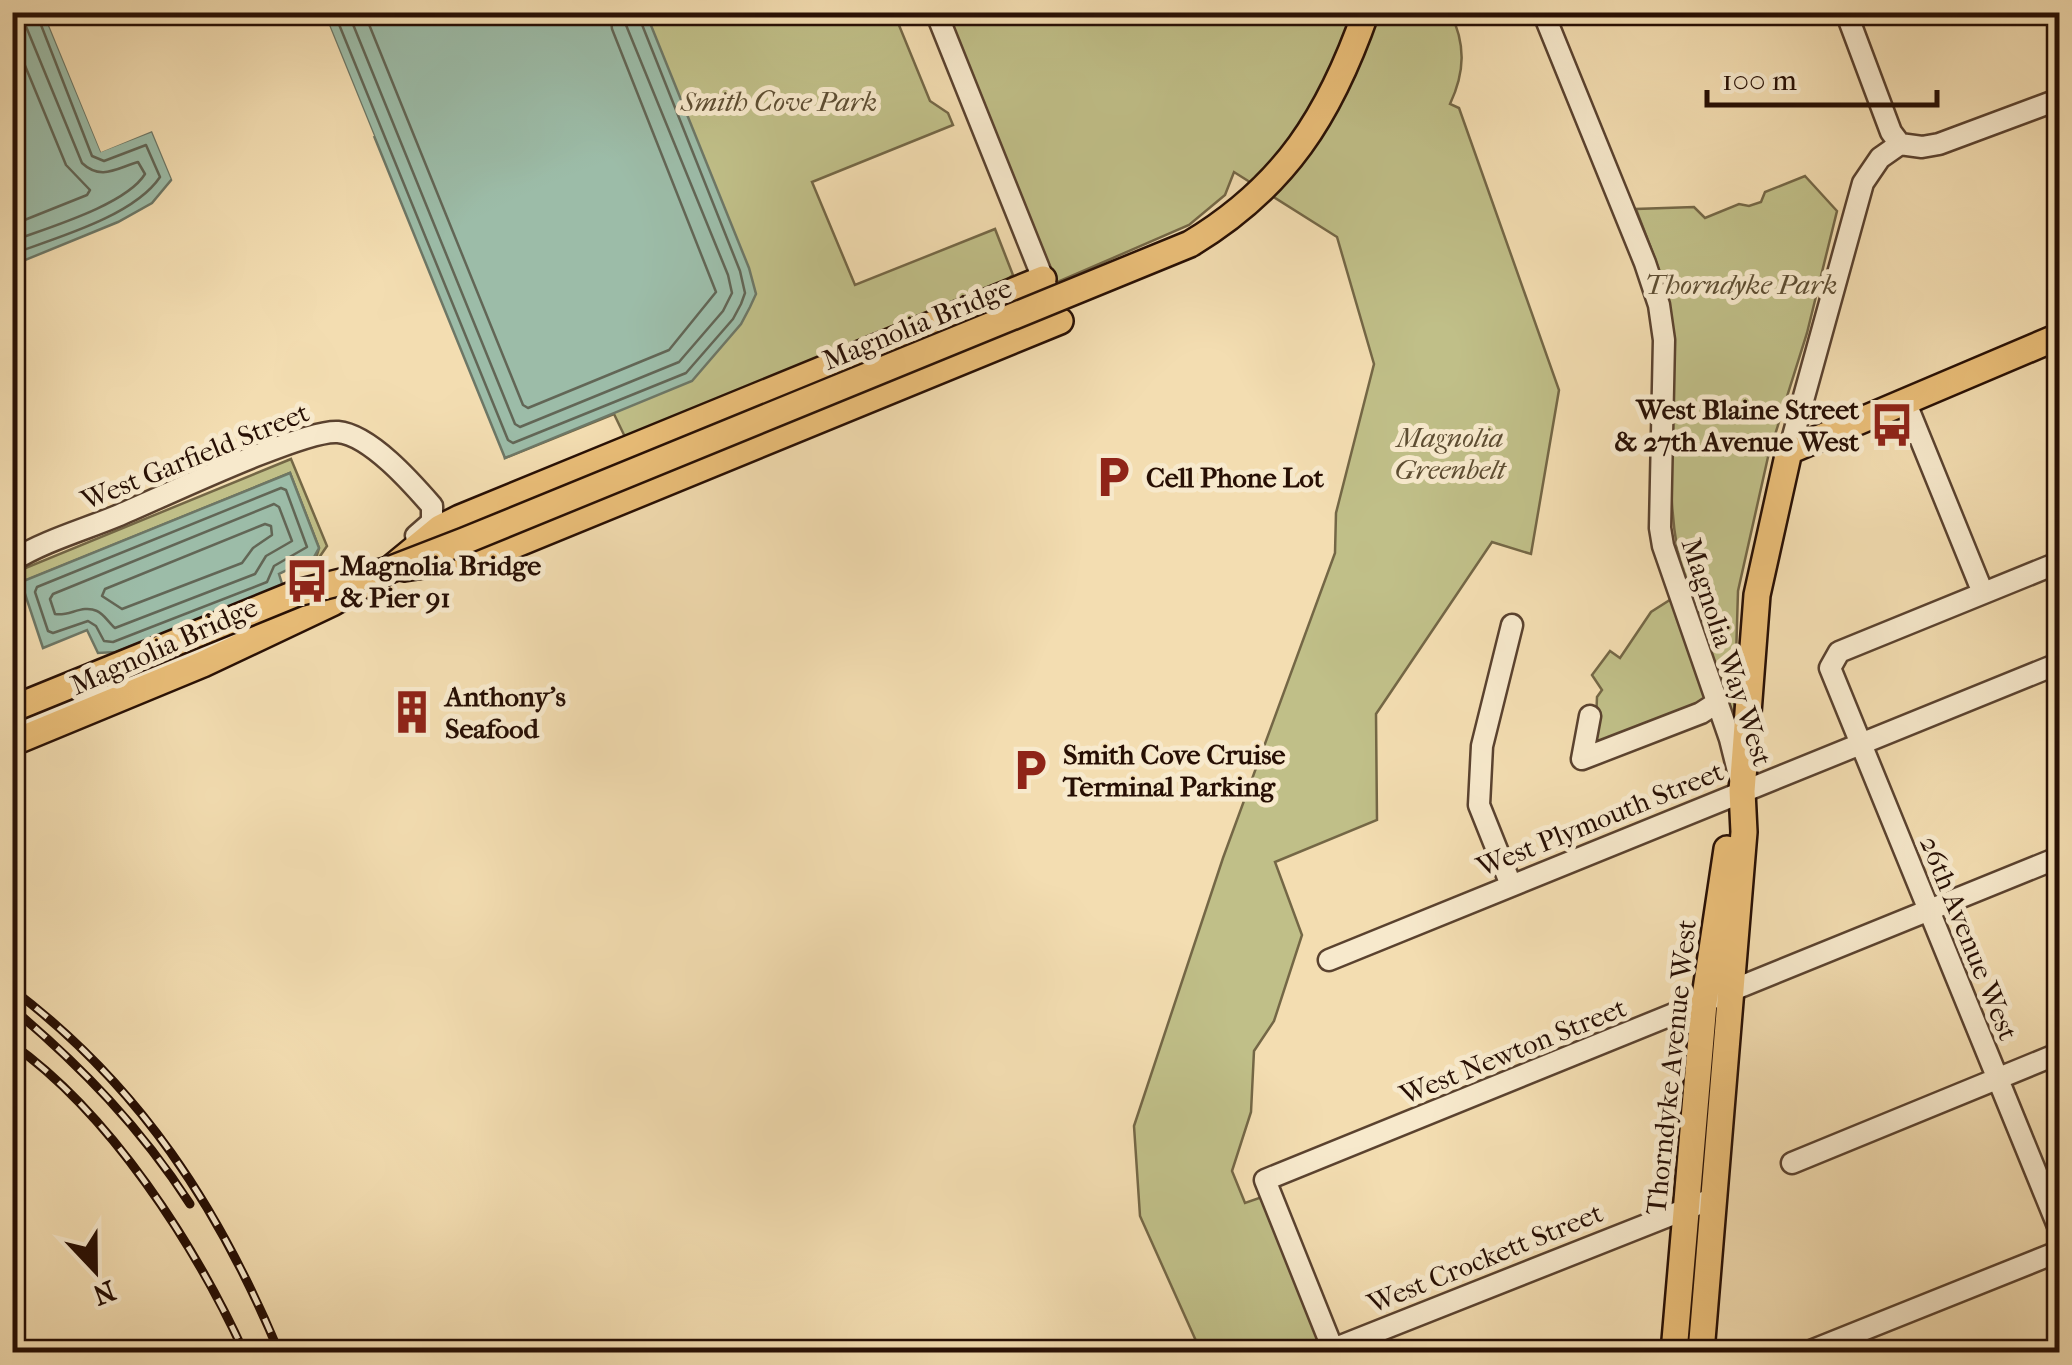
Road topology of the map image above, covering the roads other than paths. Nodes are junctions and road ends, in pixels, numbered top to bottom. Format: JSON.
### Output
{"nodes":[{"id":1,"x":936,"y":12,"type":"edge"},
{"id":2,"x":1366,"y":12,"type":"edge"},
{"id":3,"x":1543,"y":12,"type":"edge"},
{"id":4,"x":1846,"y":12,"type":"edge"},
{"id":5,"x":2060,"y":99,"type":"edge"},
{"id":6,"x":1900,"y":144,"type":"junction"},
{"id":7,"x":1043,"y":280,"type":"junction"},
{"id":8,"x":1060,"y":321,"type":"joint"},
{"id":9,"x":2060,"y":336,"type":"edge"},
{"id":10,"x":1905,"y":400,"type":"junction"},
{"id":11,"x":1789,"y":450,"type":"junction"},
{"id":12,"x":12,"y":561,"type":"edge"},
{"id":13,"x":2060,"y":562,"type":"edge"},
{"id":14,"x":390,"y":570,"type":"junction"},
{"id":15,"x":1983,"y":594,"type":"junction"},
{"id":16,"x":1512,"y":625,"type":"dead end"},
{"id":17,"x":2060,"y":663,"type":"edge"},
{"id":18,"x":1718,"y":702,"type":"junction"},
{"id":19,"x":12,"y":708,"type":"edge"},
{"id":20,"x":1590,"y":716,"type":"dead end"},
{"id":21,"x":12,"y":725,"type":"edge"},
{"id":22,"x":12,"y":743,"type":"edge"},
{"id":23,"x":1860,"y":743,"type":"junction"},
{"id":24,"x":1742,"y":791,"type":"junction"},
{"id":25,"x":2060,"y":857,"type":"edge"},
{"id":26,"x":1510,"y":885,"type":"junction"},
{"id":27,"x":1928,"y":910,"type":"junction"},
{"id":28,"x":1328,"y":960,"type":"dead end"},
{"id":29,"x":1731,"y":992,"type":"junction"},
{"id":30,"x":1704,"y":1003,"type":"junction"},
{"id":31,"x":2060,"y":1054,"type":"edge"},
{"id":32,"x":1997,"y":1079,"type":"junction"},
{"id":33,"x":1792,"y":1163,"type":"dead end"},
{"id":34,"x":1714,"y":1198,"type":"junction"},
{"id":35,"x":1686,"y":1208,"type":"junction"},
{"id":36,"x":2060,"y":1231,"type":"edge"},
{"id":37,"x":2060,"y":1251,"type":"edge"},
{"id":38,"x":1334,"y":1351,"type":"edge"},
{"id":39,"x":1674,"y":1352,"type":"edge"},
{"id":40,"x":1701,"y":1352,"type":"edge"},
{"id":41,"x":1808,"y":1352,"type":"edge"}],
"edges":[{"from":1,"to":7,"type":"street"},
{"from":2,"to":14,"type":"main road","name":"Magnolia Bridge","bridge":true},
{"from":3,"to":18,"type":"street","name":"Magnolia Way West"},
{"from":4,"to":6,"type":"street"},
{"from":5,"to":6,"type":"street"},
{"from":6,"to":11,"type":"street","name":"Thorndyke Avenue West"},
{"from":7,"to":8,"type":"street"},
{"from":7,"to":14,"type":"main road"},
{"from":8,"to":14,"type":"main road","bridge":true},
{"from":9,"to":10,"type":"main road"},
{"from":10,"to":11,"type":"main road"},
{"from":10,"to":15,"type":"street"},
{"from":11,"to":24,"type":"main road","name":"Thorndyke Avenue West"},
{"from":12,"to":21,"type":"street","name":"West Garfield Street"},
{"from":13,"to":15,"type":"street"},
{"from":14,"to":19,"type":"main road","name":"Magnolia Bridge","bridge":true},
{"from":14,"to":22,"type":"main road","name":"Magnolia Bridge","bridge":true},
{"from":15,"to":23,"type":"street","name":"26th Avenue West"},
{"from":16,"to":26,"type":"street"},
{"from":17,"to":23,"type":"street","name":"West Plymouth Street"},
{"from":18,"to":20,"type":"street"},
{"from":18,"to":24,"type":"street","name":"Magnolia Way West"},
{"from":23,"to":24,"type":"street","name":"West Plymouth Street"},
{"from":23,"to":27,"type":"street","name":"26th Avenue West"},
{"from":24,"to":26,"type":"street","name":"West Plymouth Street"},
{"from":24,"to":29,"type":"main road","name":"Thorndyke Avenue West"},
{"from":24,"to":30,"type":"main road","name":"Thorndyke Avenue West"},
{"from":25,"to":27,"type":"street","name":"West Newton Street"},
{"from":26,"to":28,"type":"street","name":"West Plymouth Street"},
{"from":27,"to":29,"type":"street","name":"West Newton Street"},
{"from":27,"to":32,"type":"street","name":"26th Avenue West"},
{"from":29,"to":30,"type":"street","name":"West Newton Street"},
{"from":29,"to":34,"type":"main road","name":"Thorndyke Avenue West"},
{"from":30,"to":35,"type":"main road","name":"Thorndyke Avenue West"},
{"from":30,"to":38,"type":"street","name":"West Newton Street"},
{"from":31,"to":32,"type":"street"},
{"from":32,"to":33,"type":"street"},
{"from":32,"to":36,"type":"street","name":"26th Avenue West"},
{"from":34,"to":35,"type":"street","name":"West Crockett Street"},
{"from":34,"to":40,"type":"main road","name":"Thorndyke Avenue West"},
{"from":35,"to":38,"type":"street","name":"West Crockett Street"},
{"from":35,"to":39,"type":"main road","name":"Thorndyke Avenue West"},
{"from":37,"to":41,"type":"street"}]}
